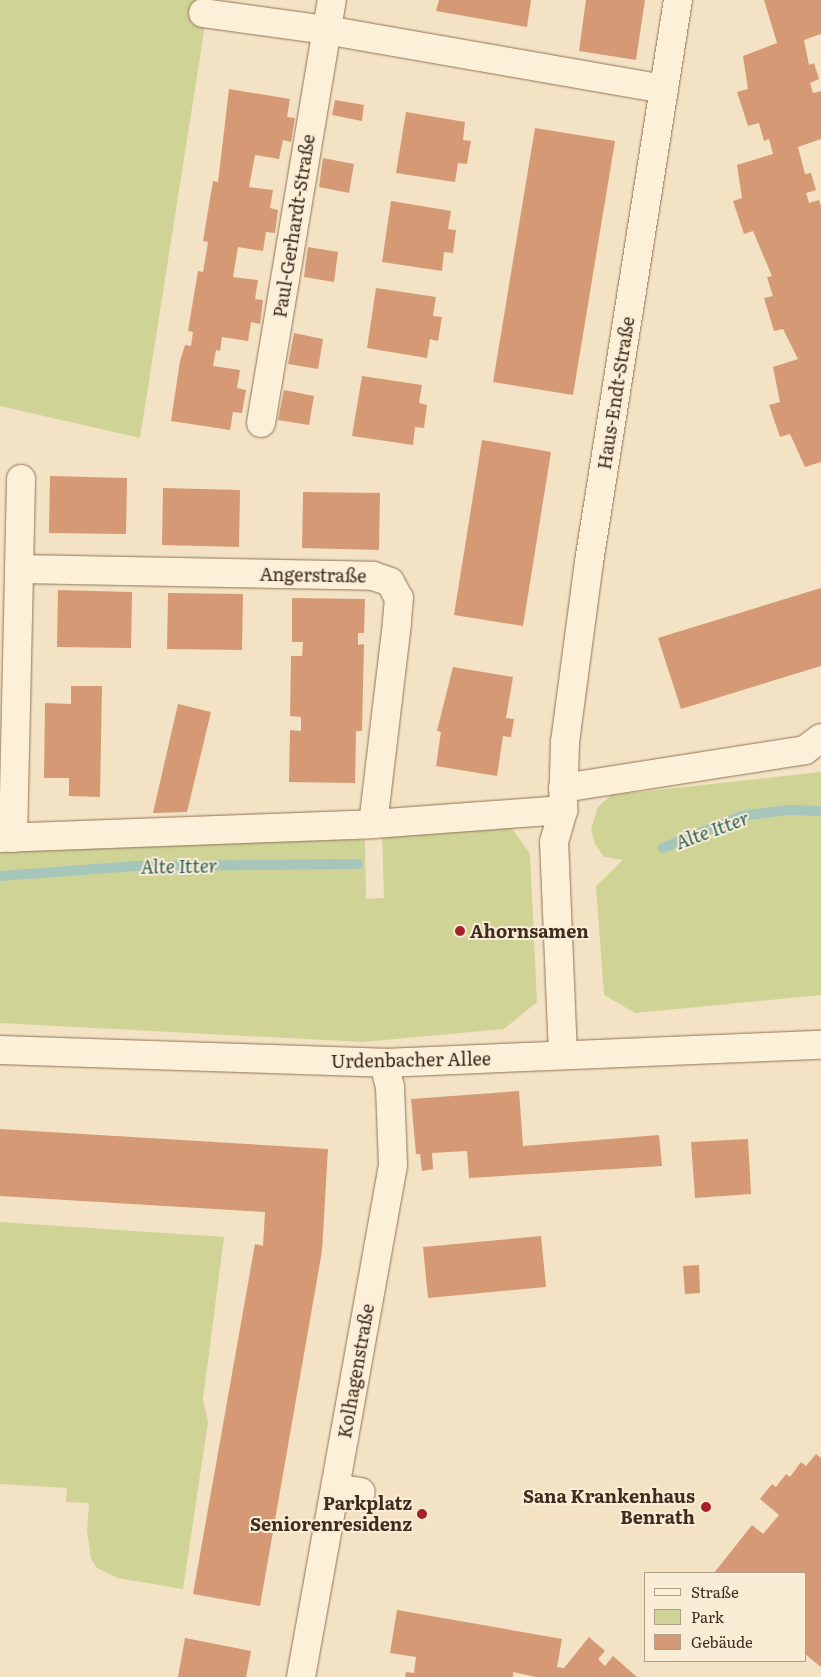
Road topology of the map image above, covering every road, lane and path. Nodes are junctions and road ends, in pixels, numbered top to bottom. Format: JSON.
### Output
{"nodes":[{"id":1,"x":332,"y":0,"type":"edge"},
{"id":2,"x":678,"y":0,"type":"edge"},
{"id":3,"x":203,"y":13,"type":"dead end"},
{"id":4,"x":326,"y":30,"type":"junction"},
{"id":5,"x":663,"y":89,"type":"junction"},
{"id":6,"x":261,"y":422,"type":"dead end"},
{"id":7,"x":21,"y":479,"type":"dead end"},
{"id":8,"x":19,"y":569,"type":"junction"},
{"id":9,"x":821,"y":738,"type":"edge"},
{"id":10,"x":563,"y":799,"type":"junction"},
{"id":11,"x":373,"y":824,"type":"junction"},
{"id":12,"x":6,"y":838,"type":"edge"},
{"id":13,"x":821,"y":1045,"type":"edge"},
{"id":14,"x":0,"y":1050,"type":"edge"},
{"id":15,"x":563,"y":1054,"type":"junction"},
{"id":16,"x":384,"y":1063,"type":"junction"},
{"id":17,"x":335,"y":1488,"type":"junction"},
{"id":18,"x":361,"y":1492,"type":"dead end"},
{"id":19,"x":301,"y":1677,"type":"edge"}],
"edges":[{"from":1,"to":4,"type":"street","name":"Paul-Gerhardt-Straße"},
{"from":2,"to":5,"type":"street","name":"Haus-Endt-Straße"},
{"from":3,"to":4,"type":"street"},
{"from":4,"to":5,"type":"street"},
{"from":4,"to":6,"type":"street","name":"Paul-Gerhardt-Straße"},
{"from":5,"to":10,"type":"street","name":"Haus-Endt-Straße"},
{"from":7,"to":8,"type":"street"},
{"from":8,"to":11,"type":"street","name":"Angerstraße"},
{"from":8,"to":12,"type":"street"},
{"from":9,"to":10,"type":"street"},
{"from":10,"to":11,"type":"street"},
{"from":10,"to":15,"type":"street","name":"Haus-Endt-Straße"},
{"from":11,"to":12,"type":"street"},
{"from":13,"to":15,"type":"street","name":"Urdenbacher Allee"},
{"from":14,"to":16,"type":"street","name":"Urdenbacher Allee"},
{"from":15,"to":16,"type":"street","name":"Urdenbacher Allee"},
{"from":16,"to":17,"type":"street","name":"Kolhagenstraße"},
{"from":17,"to":18,"type":"street"},
{"from":17,"to":19,"type":"street","name":"Kolhagenstraße"}]}
